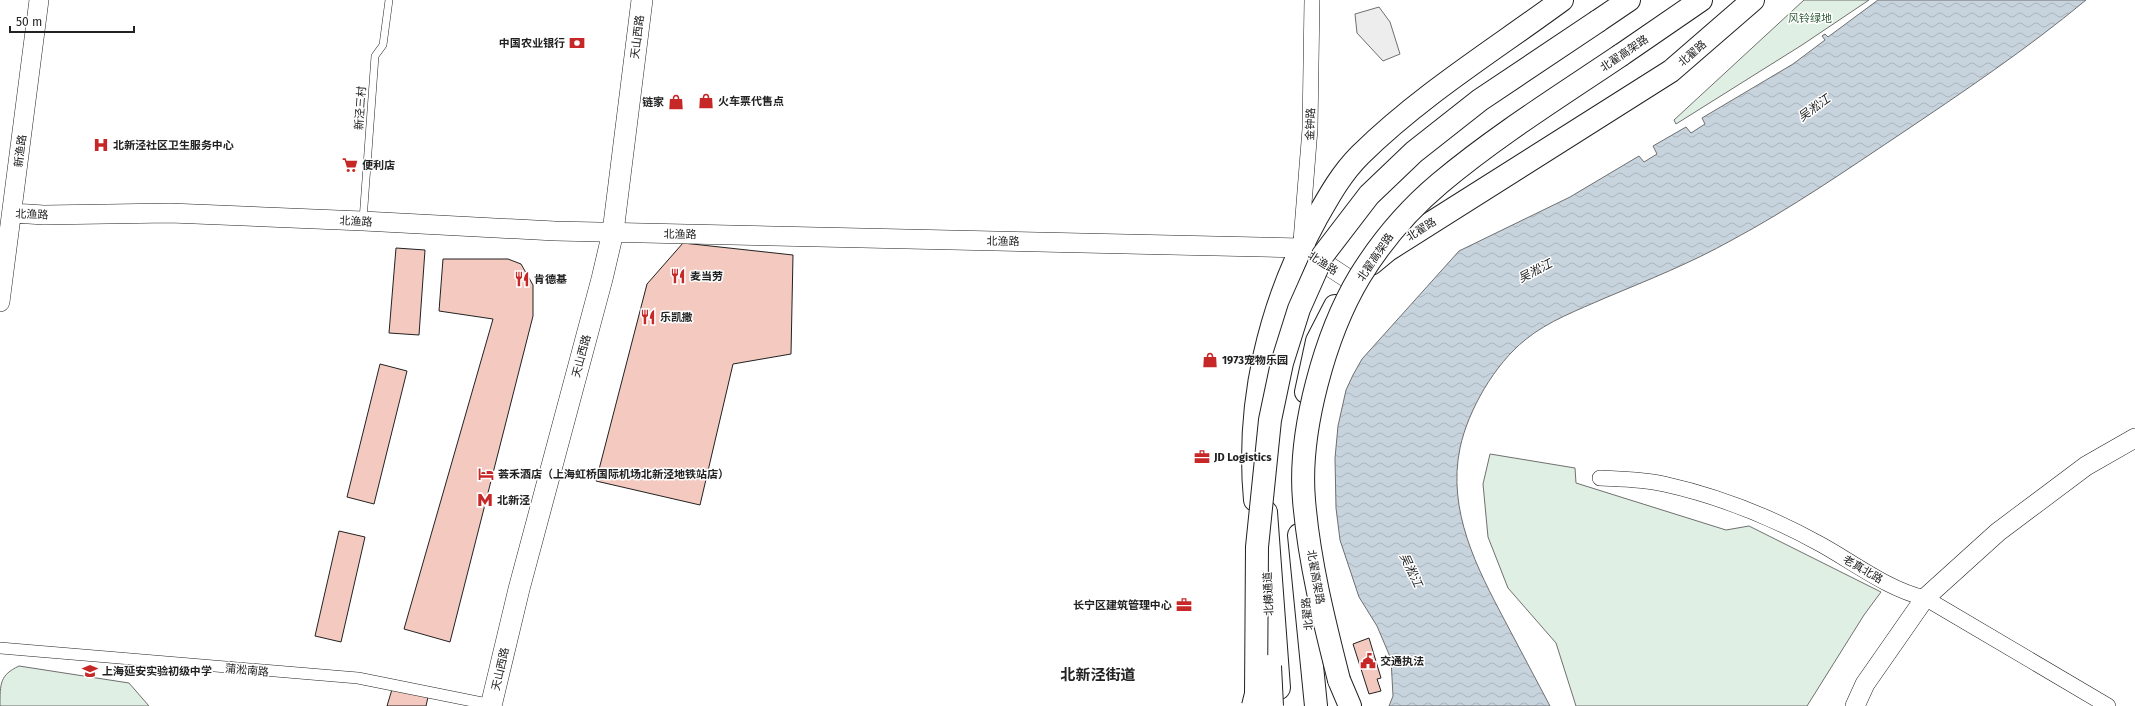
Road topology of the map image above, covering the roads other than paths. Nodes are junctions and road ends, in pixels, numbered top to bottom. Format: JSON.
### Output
{"nodes":[{"id":1,"x":39,"y":0,"type":"edge"},
{"id":2,"x":389,"y":0,"type":"edge"},
{"id":3,"x":642,"y":0,"type":"edge"},
{"id":4,"x":1312,"y":0,"type":"edge"},
{"id":5,"x":1562,"y":0,"type":"edge"},
{"id":6,"x":1629,"y":0,"type":"edge"},
{"id":7,"x":1701,"y":0,"type":"edge"},
{"id":8,"x":1752,"y":0,"type":"edge"},
{"id":9,"x":6,"y":212,"type":"edge"},
{"id":10,"x":363,"y":221,"type":"junction"},
{"id":11,"x":613,"y":232,"type":"junction"},
{"id":12,"x":1301,"y":248,"type":"junction"},
{"id":13,"x":1350,"y":280,"type":"junction"},
{"id":14,"x":0,"y":302,"type":"edge"},
{"id":15,"x":2135,"y":438,"type":"edge"},
{"id":16,"x":1600,"y":478,"type":"dead end"},
{"id":17,"x":1263,"y":481,"type":"junction"},
{"id":18,"x":1925,"y":598,"type":"junction"},
{"id":19,"x":0,"y":648,"type":"edge"},
{"id":20,"x":492,"y":705,"type":"edge"},
{"id":21,"x":1272,"y":705,"type":"edge"},
{"id":22,"x":1253,"y":706,"type":"edge"},
{"id":23,"x":1316,"y":706,"type":"edge"},
{"id":24,"x":1348,"y":706,"type":"edge"},
{"id":25,"x":1855,"y":706,"type":"edge"},
{"id":26,"x":2108,"y":706,"type":"edge"}],
"edges":[{"from":1,"to":9,"type":"street","name":"新渔路"},
{"from":2,"to":10,"type":"lane","name":"新泾三村"},
{"from":3,"to":11,"type":"main road","name":"天山西路"},
{"from":4,"to":12,"type":"street","name":"金钟路"},
{"from":5,"to":12,"type":"main road"},
{"from":6,"to":17,"type":"main road","bridge":true},
{"from":7,"to":24,"type":"main road","name":"北翟高架路","bridge":true},
{"from":8,"to":13,"type":"main road","name":"北翟路"},
{"from":9,"to":10,"type":"street","name":"北渔路"},
{"from":9,"to":14,"type":"street","name":"新渔路"},
{"from":10,"to":11,"type":"street","name":"北渔路"},
{"from":11,"to":12,"type":"street","name":"北渔路"},
{"from":11,"to":20,"type":"main road","name":"天山西路"},
{"from":12,"to":13,"type":"street","name":"北渔路"},
{"from":12,"to":21,"type":"main road"},
{"from":13,"to":23,"type":"main road","name":"北翟路"},
{"from":15,"to":18,"type":"street"},
{"from":16,"to":18,"type":"street","name":"老真北路"},
{"from":17,"to":21,"type":"main road","name":"北横通道","bridge":true},
{"from":17,"to":22,"type":"main road","bridge":true},
{"from":18,"to":25,"type":"street"},
{"from":18,"to":26,"type":"street","name":"老真北路"},
{"from":19,"to":20,"type":"street","name":"蒲淞南路"}]}
